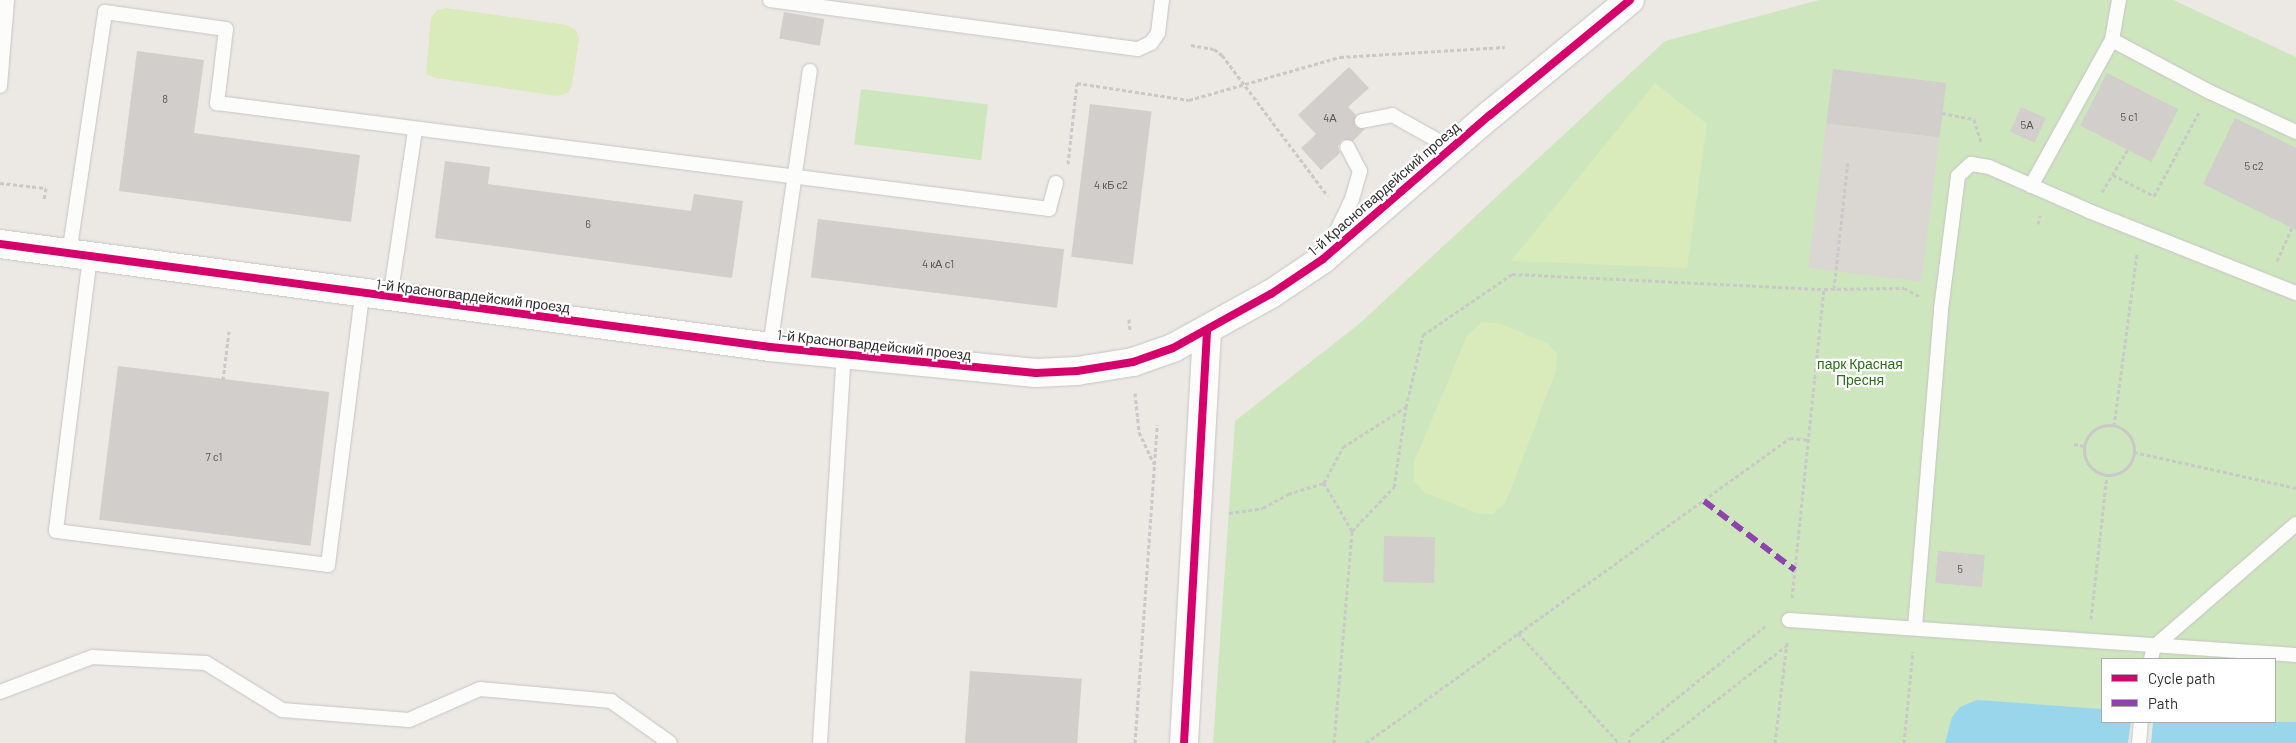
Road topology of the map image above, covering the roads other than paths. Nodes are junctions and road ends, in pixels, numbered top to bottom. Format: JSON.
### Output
{"nodes":[{"id":1,"x":7,"y":0,"type":"edge"},
{"id":2,"x":770,"y":0,"type":"edge"},
{"id":3,"x":1162,"y":0,"type":"edge"},
{"id":4,"x":1630,"y":0,"type":"edge"},
{"id":5,"x":2119,"y":0,"type":"edge"},
{"id":6,"x":793,"y":2,"type":"edge"},
{"id":7,"x":2112,"y":40,"type":"junction"},
{"id":8,"x":810,"y":71,"type":"dead end"},
{"id":9,"x":0,"y":86,"type":"edge"},
{"id":10,"x":1362,"y":121,"type":"dead end"},
{"id":11,"x":415,"y":130,"type":"junction"},
{"id":12,"x":2296,"y":132,"type":"edge"},
{"id":13,"x":1347,"y":147,"type":"dead end"},
{"id":14,"x":1452,"y":148,"type":"junction"},
{"id":15,"x":794,"y":178,"type":"junction"},
{"id":16,"x":1056,"y":183,"type":"road end"},
{"id":17,"x":2031,"y":186,"type":"junction"},
{"id":18,"x":0,"y":244,"type":"edge"},
{"id":19,"x":79,"y":256,"type":"junction"},
{"id":20,"x":1324,"y":259,"type":"junction"},
{"id":21,"x":2296,"y":293,"type":"edge"},
{"id":22,"x":362,"y":294,"type":"junction"},
{"id":23,"x":390,"y":298,"type":"junction"},
{"id":24,"x":1207,"y":332,"type":"junction"},
{"id":25,"x":770,"y":347,"type":"junction"},
{"id":26,"x":844,"y":355,"type":"junction"},
{"id":27,"x":2296,"y":524,"type":"edge"},
{"id":28,"x":1789,"y":620,"type":"road end"},
{"id":29,"x":1915,"y":627,"type":"junction"},
{"id":30,"x":2152,"y":653,"type":"edge"},
{"id":31,"x":2296,"y":655,"type":"edge"},
{"id":32,"x":0,"y":692,"type":"edge"},
{"id":33,"x":2141,"y":723,"type":"edge"},
{"id":34,"x":670,"y":743,"type":"edge"},
{"id":35,"x":820,"y":743,"type":"edge"},
{"id":36,"x":1184,"y":743,"type":"edge"},
{"id":37,"x":2139,"y":743,"type":"edge"}],
"edges":[{"from":1,"to":9,"type":"lane"},
{"from":2,"to":6,"type":"lane"},
{"from":3,"to":6,"type":"lane"},
{"from":4,"to":14,"type":"street","name":"1-й Красногвардейский проезд"},
{"from":5,"to":7,"type":"lane"},
{"from":7,"to":12,"type":"lane"},
{"from":7,"to":17,"type":"lane"},
{"from":8,"to":15,"type":"lane"},
{"from":10,"to":14,"type":"lane"},
{"from":11,"to":15,"type":"lane"},
{"from":11,"to":19,"type":"lane"},
{"from":11,"to":23,"type":"lane"},
{"from":13,"to":20,"type":"lane"},
{"from":14,"to":20,"type":"street","name":"1-й Красногвардейский проезд"},
{"from":15,"to":16,"type":"lane"},
{"from":15,"to":25,"type":"lane"},
{"from":17,"to":21,"type":"lane"},
{"from":17,"to":29,"type":"lane"},
{"from":18,"to":19,"type":"street","name":"1-й Красногвардейский проезд"},
{"from":19,"to":22,"type":"street","name":"1-й Красногвардейский проезд"},
{"from":19,"to":22,"type":"lane"},
{"from":20,"to":24,"type":"street","name":"1-й Красногвардейский проезд"},
{"from":22,"to":23,"type":"street","name":"1-й Красногвардейский проезд"},
{"from":23,"to":25,"type":"street","name":"1-й Красногвардейский проезд"},
{"from":24,"to":26,"type":"street","name":"1-й Красногвардейский проезд"},
{"from":24,"to":36,"type":"street"},
{"from":25,"to":26,"type":"street","name":"1-й Красногвардейский проезд"},
{"from":26,"to":35,"type":"lane"},
{"from":27,"to":30,"type":"lane"},
{"from":28,"to":29,"type":"lane"},
{"from":29,"to":30,"type":"lane"},
{"from":30,"to":31,"type":"lane"},
{"from":32,"to":34,"type":"lane"},
{"from":33,"to":37,"type":"lane"}]}
